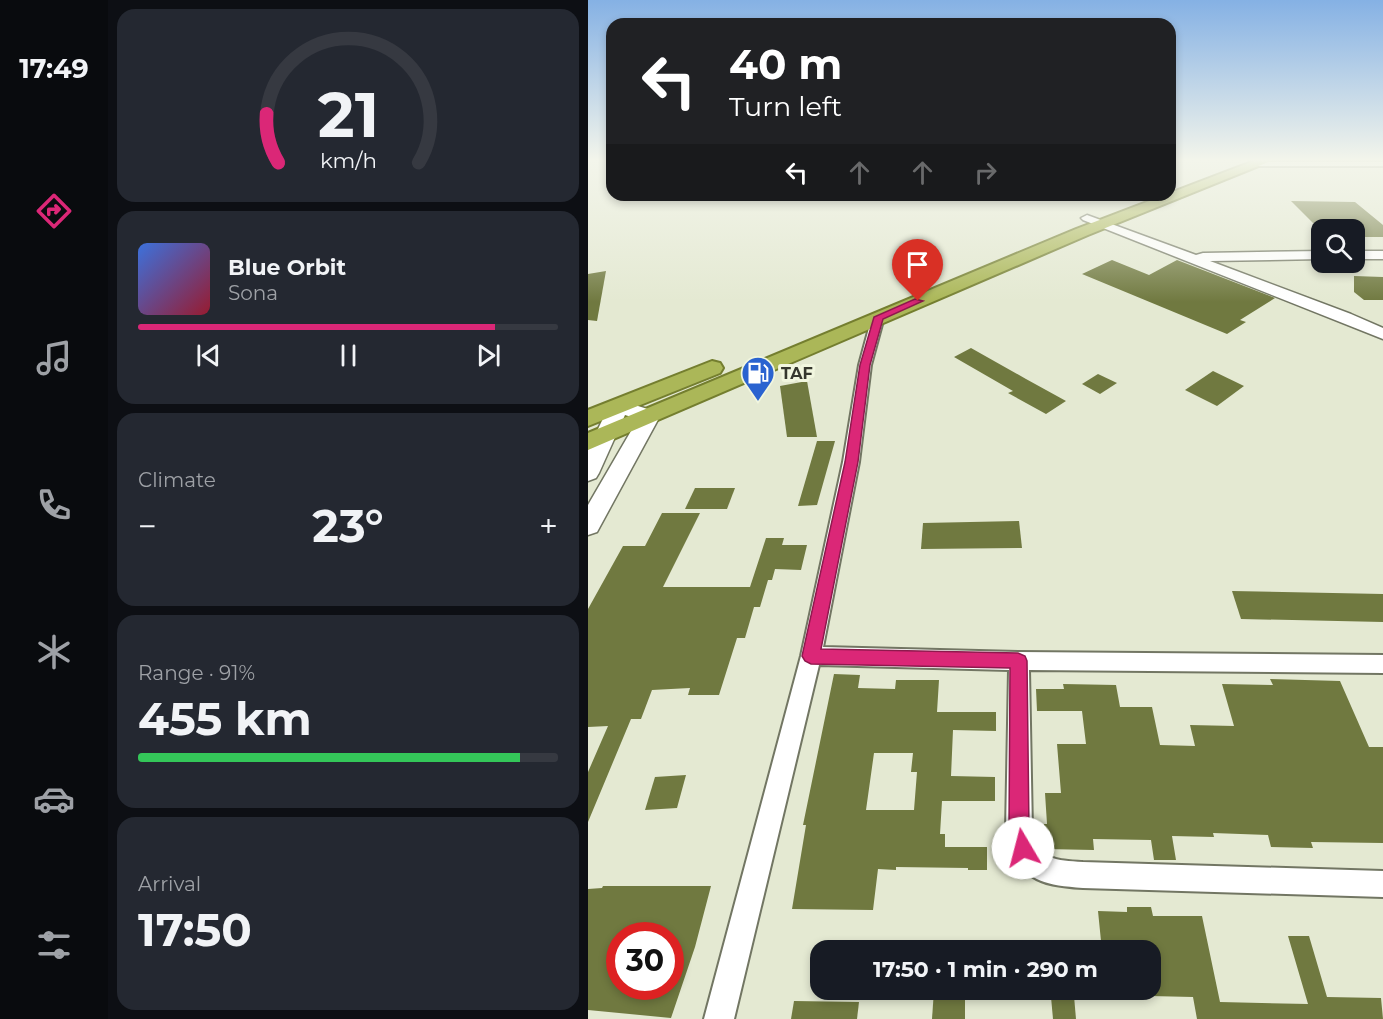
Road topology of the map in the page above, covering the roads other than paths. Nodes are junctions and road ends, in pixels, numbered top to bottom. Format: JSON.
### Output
{"nodes":[{"id":1,"x":1125,"y":207,"type":"edge"},
{"id":2,"x":1135,"y":207,"type":"edge"},
{"id":3,"x":1098,"y":220,"type":"junction"},
{"id":4,"x":1311,"y":255,"type":"edge"},
{"id":5,"x":1365,"y":255,"type":"edge"},
{"id":6,"x":1383,"y":255,"type":"edge"},
{"id":7,"x":1199,"y":259,"type":"junction"},
{"id":8,"x":878,"y":317,"type":"junction"},
{"id":9,"x":1383,"y":326,"type":"edge"},
{"id":10,"x":1383,"y":334,"type":"edge"},
{"id":11,"x":767,"y":346,"type":"dead end"},
{"id":12,"x":725,"y":363,"type":"dead end"},
{"id":13,"x":619,"y":406,"type":"junction"},
{"id":14,"x":650,"y":416,"type":"junction"},
{"id":15,"x":588,"y":419,"type":"edge"},
{"id":16,"x":598,"y":438,"type":"edge"},
{"id":17,"x":588,"y":473,"type":"edge"},
{"id":18,"x":588,"y":526,"type":"edge"},
{"id":19,"x":811,"y":656,"type":"junction"},
{"id":20,"x":1018,"y":661,"type":"junction"},
{"id":21,"x":1383,"y":664,"type":"edge"},
{"id":22,"x":1383,"y":884,"type":"edge"},
{"id":23,"x":719,"y":1019,"type":"edge"}],
"edges":[{"from":1,"to":3,"type":"highway"},
{"from":2,"to":3,"type":"highway"},
{"from":3,"to":7,"type":"street"},
{"from":3,"to":8,"type":"highway"},
{"from":3,"to":11,"type":"highway"},
{"from":4,"to":7,"type":"street"},
{"from":5,"to":6,"type":"street"},
{"from":7,"to":9,"type":"street"},
{"from":7,"to":10,"type":"street"},
{"from":8,"to":14,"type":"highway"},
{"from":8,"to":19,"type":"street"},
{"from":12,"to":13,"type":"highway"},
{"from":13,"to":14,"type":"main road"},
{"from":13,"to":15,"type":"highway"},
{"from":13,"to":16,"type":"main road"},
{"from":14,"to":16,"type":"highway"},
{"from":14,"to":18,"type":"main road"},
{"from":16,"to":17,"type":"main road"},
{"from":19,"to":20,"type":"street"},
{"from":19,"to":23,"type":"street"},
{"from":20,"to":21,"type":"street"},
{"from":20,"to":22,"type":"street"}]}
